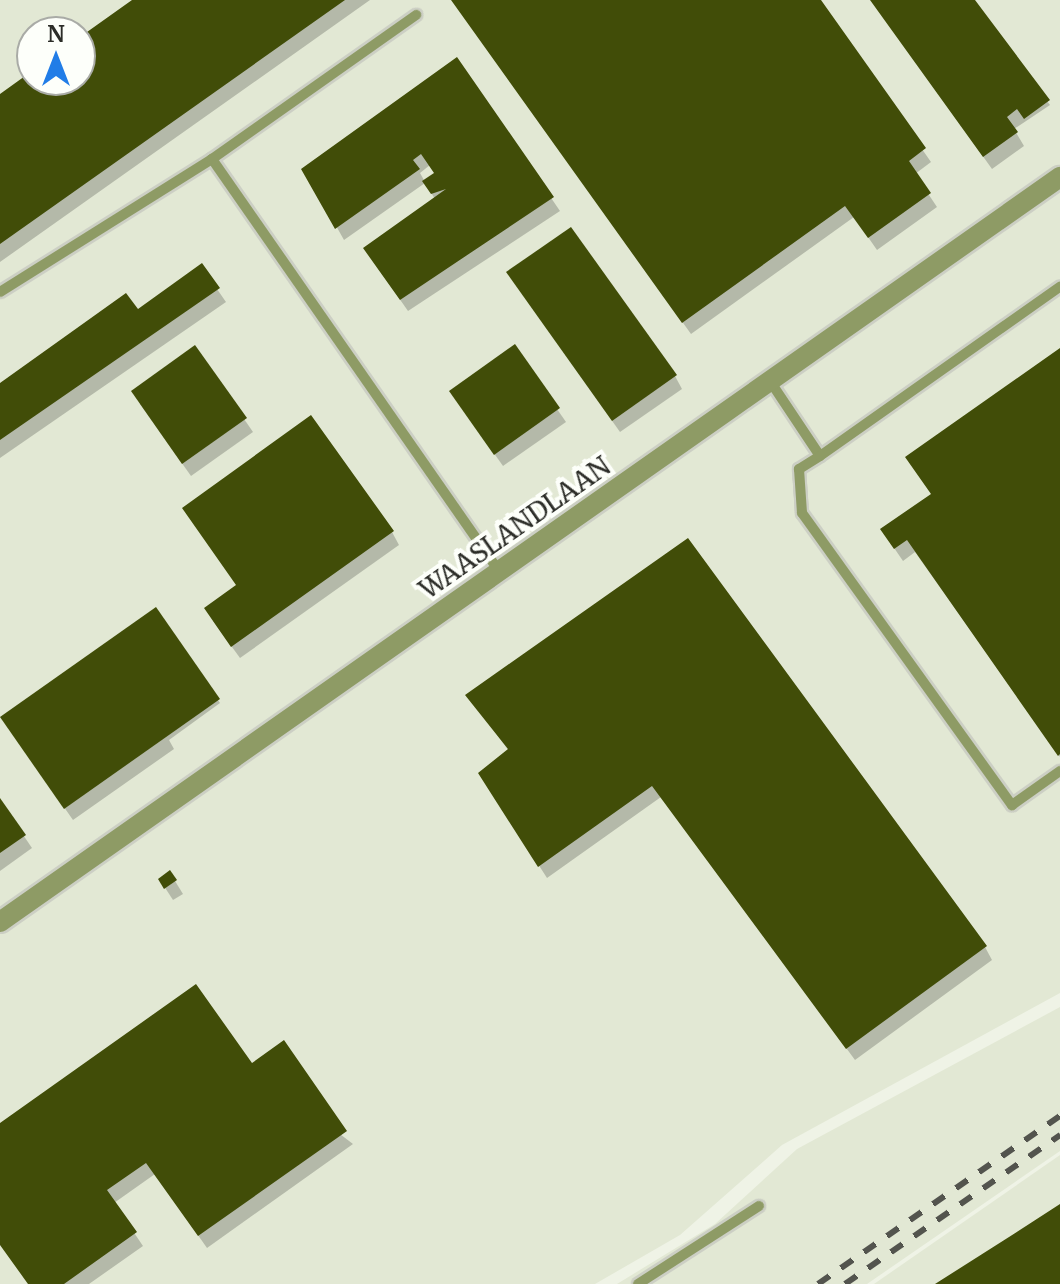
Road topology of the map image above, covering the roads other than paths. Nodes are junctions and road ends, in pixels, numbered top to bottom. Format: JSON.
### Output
{"nodes":[{"id":1,"x":416,"y":15,"type":"dead end"},
{"id":2,"x":212,"y":159,"type":"junction"},
{"id":3,"x":1060,"y":177,"type":"edge"},
{"id":4,"x":1060,"y":287,"type":"edge"},
{"id":5,"x":0,"y":292,"type":"edge"},
{"id":6,"x":770,"y":381,"type":"junction"},
{"id":7,"x":820,"y":456,"type":"junction"},
{"id":8,"x":499,"y":571,"type":"junction"},
{"id":9,"x":1060,"y":771,"type":"edge"},
{"id":10,"x":0,"y":922,"type":"edge"},
{"id":11,"x":759,"y":1206,"type":"dead end"},
{"id":12,"x":638,"y":1284,"type":"edge"}],
"edges":[{"from":1,"to":2,"type":"lane"},
{"from":2,"to":5,"type":"lane"},
{"from":2,"to":8,"type":"lane"},
{"from":3,"to":6,"type":"street","name":"WAASLANDLAAN"},
{"from":4,"to":7,"type":"lane"},
{"from":6,"to":7,"type":"lane"},
{"from":6,"to":8,"type":"street","name":"WAASLANDLAAN"},
{"from":7,"to":9,"type":"lane"},
{"from":8,"to":10,"type":"street","name":"WAASLANDLAAN"},
{"from":11,"to":12,"type":"lane"}]}
